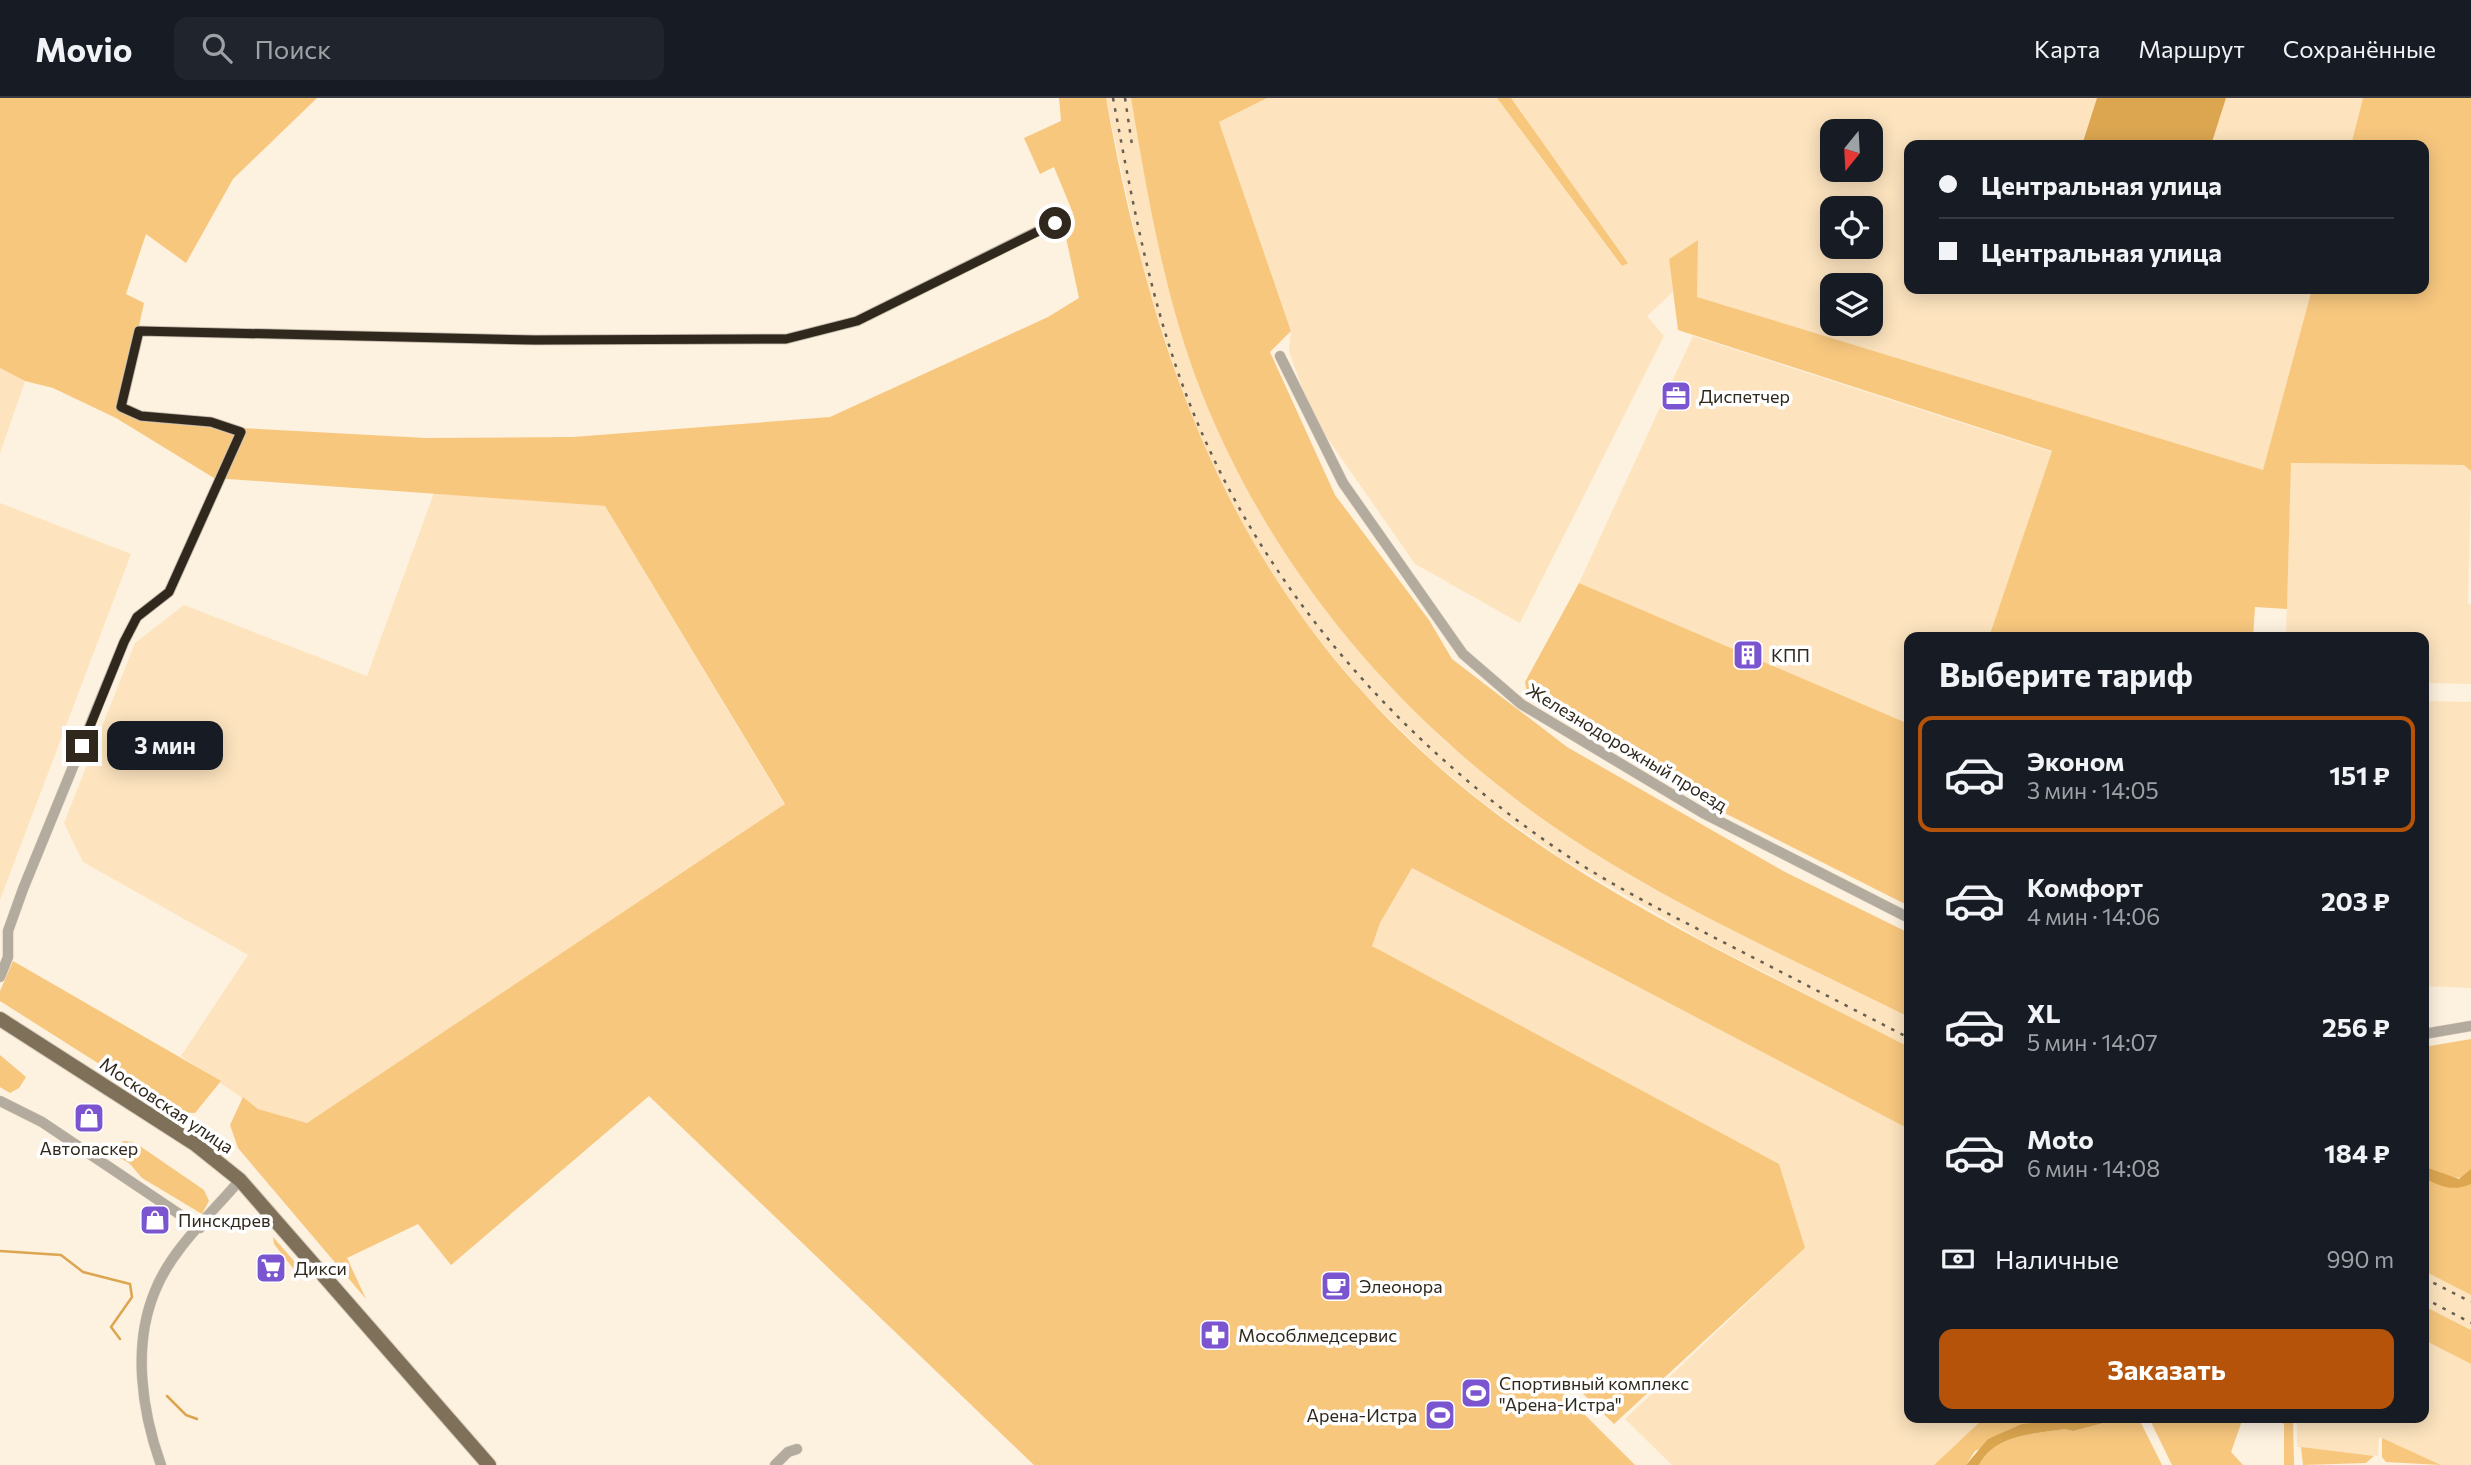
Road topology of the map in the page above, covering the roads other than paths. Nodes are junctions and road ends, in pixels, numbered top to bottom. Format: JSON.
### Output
{"nodes":[{"id":1,"x":1062,"y":219,"type":"dead end"},
{"id":2,"x":1280,"y":356,"type":"dead end"},
{"id":3,"x":1904,"y":915,"type":"edge"},
{"id":4,"x":4,"y":935,"type":"edge"},
{"id":5,"x":0,"y":977,"type":"edge"},
{"id":6,"x":0,"y":1019,"type":"edge"},
{"id":7,"x":2471,"y":1026,"type":"edge"},
{"id":8,"x":2429,"y":1033,"type":"edge"},
{"id":9,"x":0,"y":1101,"type":"edge"},
{"id":10,"x":240,"y":1181,"type":"junction"},
{"id":11,"x":200,"y":1228,"type":"junction"},
{"id":12,"x":797,"y":1448,"type":"dead end"},
{"id":13,"x":161,"y":1465,"type":"edge"},
{"id":14,"x":489,"y":1465,"type":"edge"},
{"id":15,"x":775,"y":1465,"type":"edge"}],
"edges":[{"from":1,"to":4,"type":"street"},
{"from":2,"to":3,"type":"street","name":"Железнодорожный проезд"},
{"from":4,"to":5,"type":"street"},
{"from":6,"to":10,"type":"main road","name":"Московская улица"},
{"from":7,"to":8,"type":"street"},
{"from":9,"to":11,"type":"street"},
{"from":10,"to":11,"type":"street"},
{"from":10,"to":14,"type":"main road","name":"Московская улица"},
{"from":11,"to":13,"type":"street"},
{"from":12,"to":15,"type":"street"}]}
